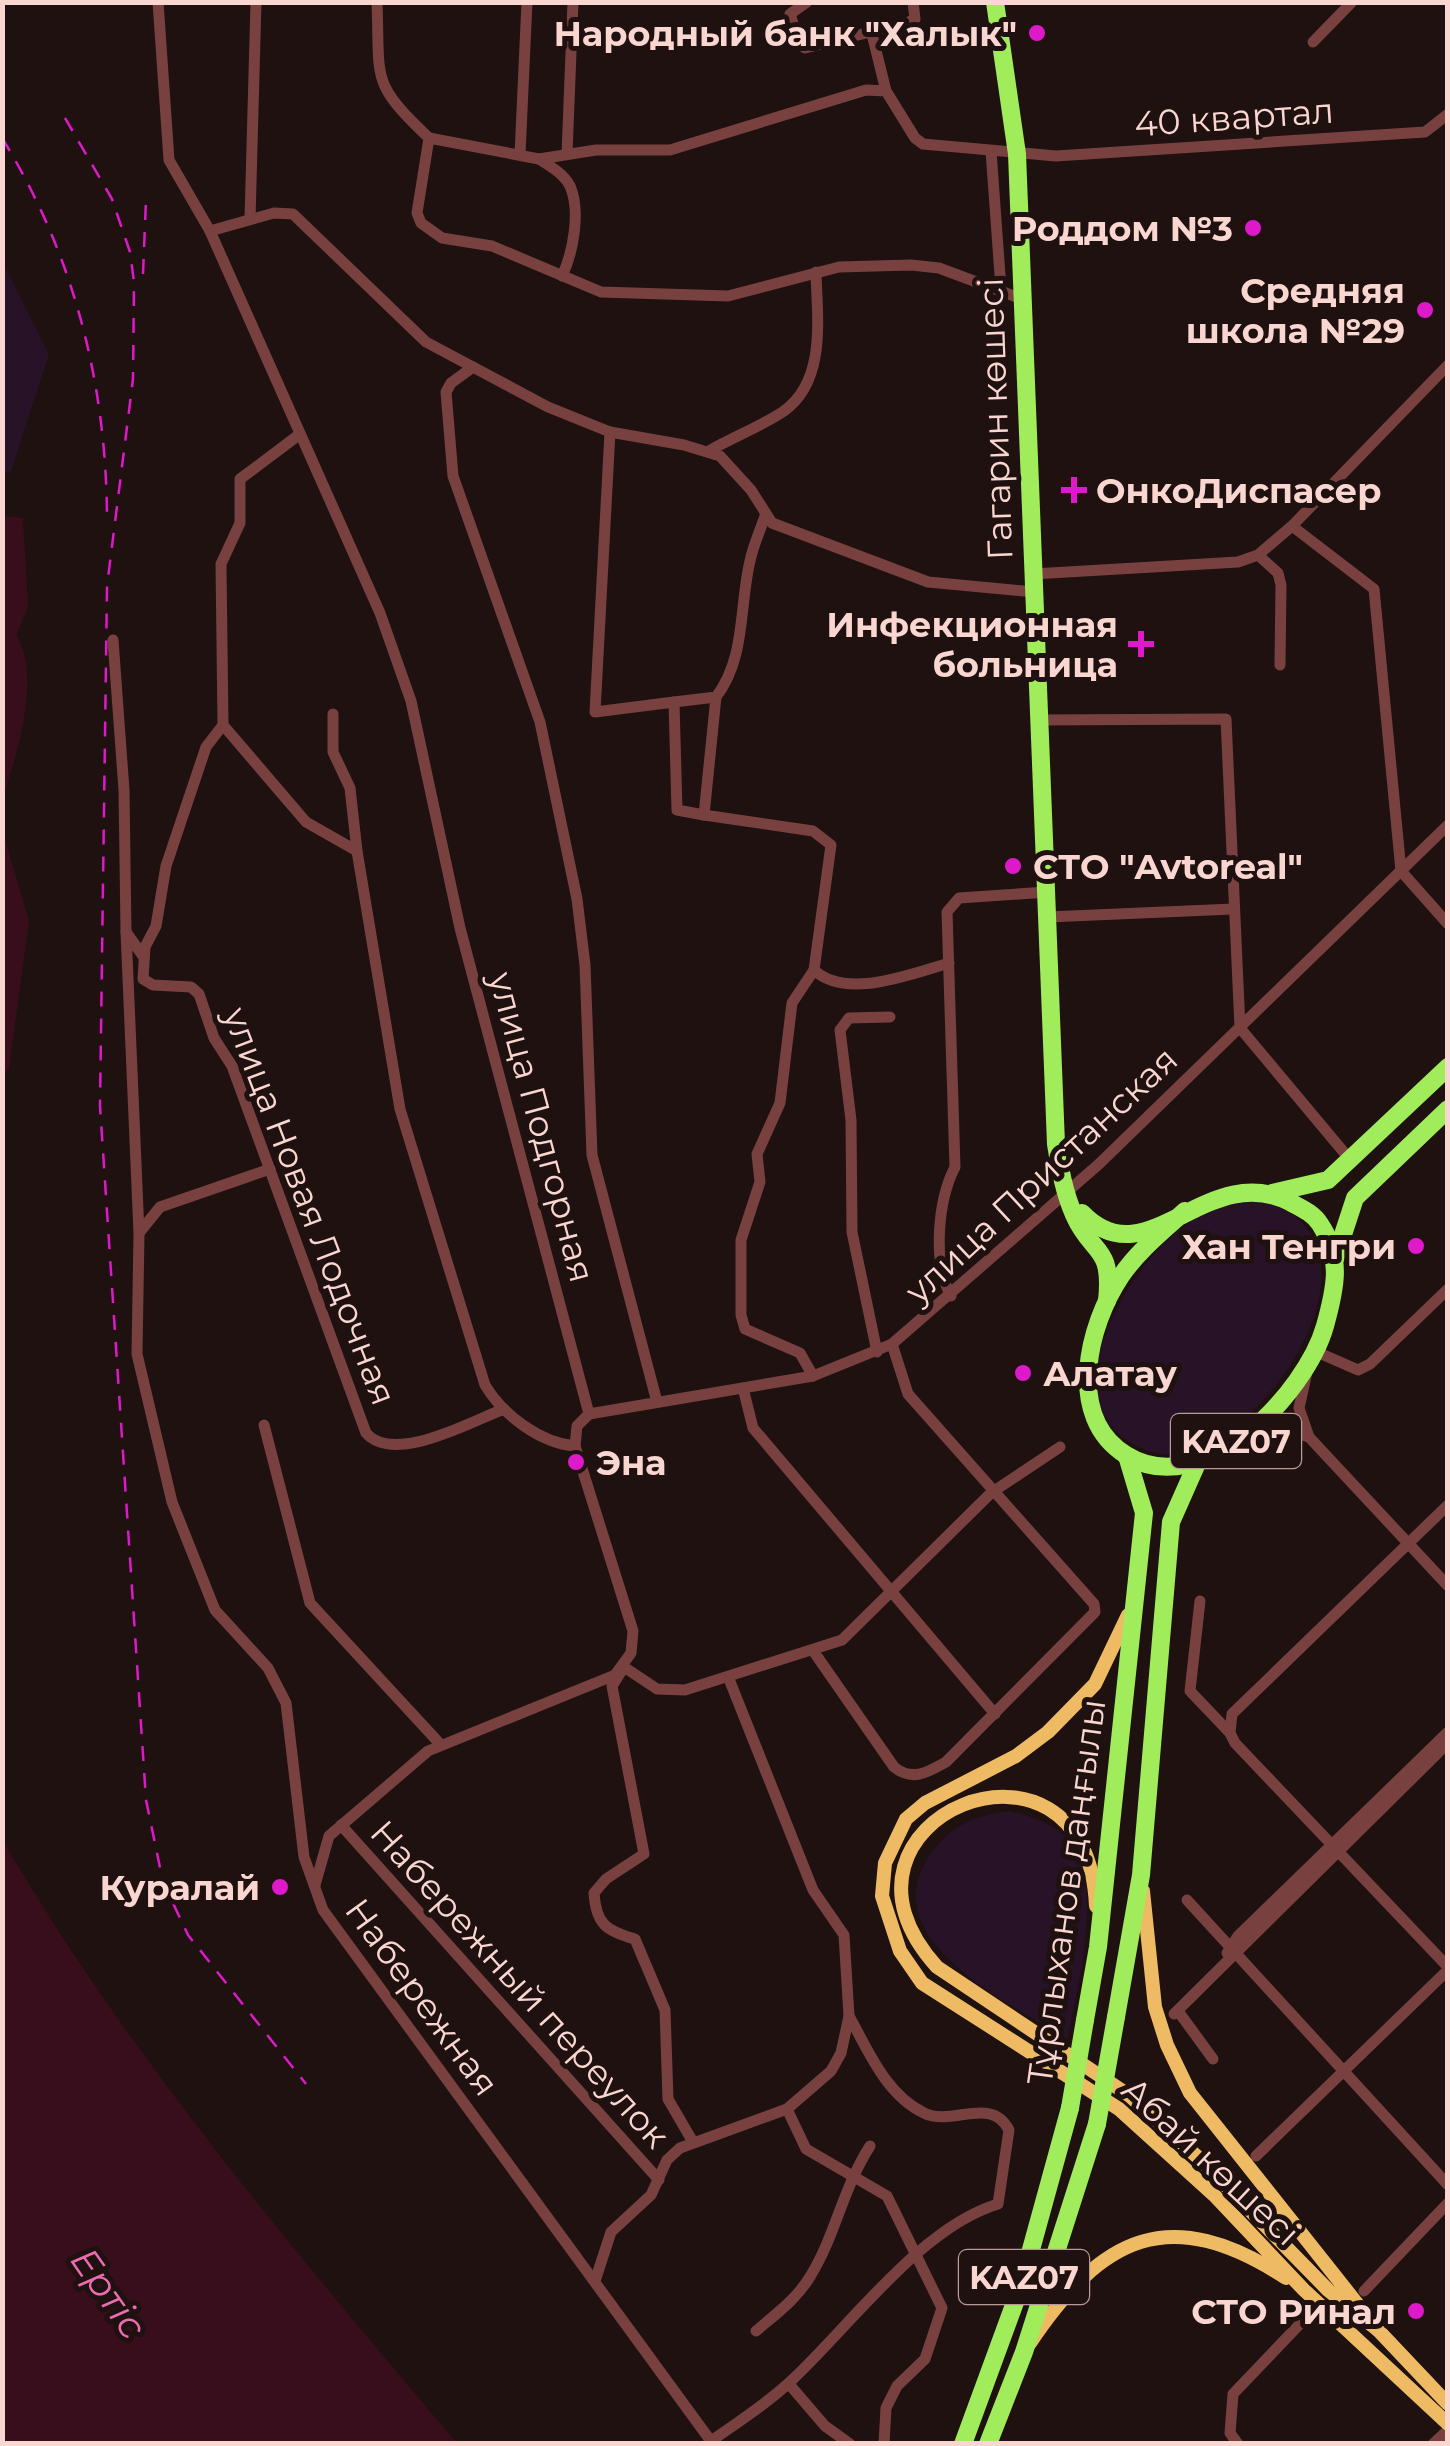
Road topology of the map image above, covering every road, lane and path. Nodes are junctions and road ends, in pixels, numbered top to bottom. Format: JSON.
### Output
{"nodes":[{"id":1,"x":158,"y":2,"type":"edge"},
{"id":2,"x":256,"y":2,"type":"edge"},
{"id":3,"x":376,"y":2,"type":"edge"},
{"id":4,"x":527,"y":2,"type":"edge"},
{"id":5,"x":573,"y":2,"type":"edge"},
{"id":6,"x":807,"y":2,"type":"edge"},
{"id":7,"x":914,"y":2,"type":"edge"},
{"id":8,"x":995,"y":2,"type":"edge"},
{"id":9,"x":1352,"y":2,"type":"edge"},
{"id":10,"x":871,"y":30,"type":"junction"},
{"id":11,"x":1313,"y":42,"type":"dead end"},
{"id":12,"x":886,"y":91,"type":"junction"},
{"id":13,"x":1448,"y":114,"type":"edge"},
{"id":14,"x":430,"y":138,"type":"junction"},
{"id":15,"x":991,"y":152,"type":"junction"},
{"id":16,"x":520,"y":154,"type":"junction"},
{"id":17,"x":567,"y":154,"type":"junction"},
{"id":18,"x":1017,"y":154,"type":"junction"},
{"id":19,"x":540,"y":159,"type":"junction"},
{"id":20,"x":250,"y":219,"type":"junction"},
{"id":21,"x":210,"y":231,"type":"junction"},
{"id":22,"x":816,"y":272,"type":"junction"},
{"id":23,"x":562,"y":276,"type":"junction"},
{"id":24,"x":1001,"y":289,"type":"junction"},
{"id":25,"x":1024,"y":300,"type":"junction"},
{"id":26,"x":1448,"y":365,"type":"edge"},
{"id":27,"x":473,"y":367,"type":"junction"},
{"id":28,"x":610,"y":432,"type":"junction"},
{"id":29,"x":300,"y":434,"type":"junction"},
{"id":30,"x":709,"y":451,"type":"junction"},
{"id":31,"x":765,"y":516,"type":"junction"},
{"id":32,"x":1292,"y":526,"type":"junction"},
{"id":33,"x":1258,"y":555,"type":"junction"},
{"id":34,"x":1034,"y":583,"type":"junction"},
{"id":35,"x":112,"y":640,"type":"dead end"},
{"id":36,"x":1280,"y":665,"type":"dead end"},
{"id":37,"x":716,"y":697,"type":"junction"},
{"id":38,"x":674,"y":702,"type":"junction"},
{"id":39,"x":332,"y":714,"type":"dead end"},
{"id":40,"x":1040,"y":720,"type":"junction"},
{"id":41,"x":223,"y":725,"type":"junction"},
{"id":42,"x":704,"y":815,"type":"junction"},
{"id":43,"x":1448,"y":825,"type":"edge"},
{"id":44,"x":357,"y":851,"type":"junction"},
{"id":45,"x":1400,"y":872,"type":"junction"},
{"id":46,"x":1047,"y":892,"type":"junction"},
{"id":47,"x":1233,"y":909,"type":"junction"},
{"id":48,"x":1048,"y":917,"type":"junction"},
{"id":49,"x":1448,"y":924,"type":"edge"},
{"id":50,"x":126,"y":932,"type":"junction"},
{"id":51,"x":144,"y":956,"type":"junction"},
{"id":52,"x":949,"y":963,"type":"junction"},
{"id":53,"x":814,"y":970,"type":"junction"},
{"id":54,"x":890,"y":1017,"type":"dead end"},
{"id":55,"x":1240,"y":1028,"type":"junction"},
{"id":56,"x":1448,"y":1067,"type":"edge"},
{"id":57,"x":1448,"y":1109,"type":"edge"},
{"id":58,"x":1352,"y":1162,"type":"junction"},
{"id":59,"x":270,"y":1169,"type":"junction"},
{"id":60,"x":1272,"y":1192,"type":"junction"},
{"id":61,"x":1066,"y":1193,"type":"junction"},
{"id":62,"x":1184,"y":1211,"type":"junction"},
{"id":63,"x":138,"y":1233,"type":"junction"},
{"id":64,"x":1336,"y":1259,"type":"junction"},
{"id":65,"x":1448,"y":1289,"type":"edge"},
{"id":66,"x":952,"y":1296,"type":"junction"},
{"id":67,"x":1107,"y":1301,"type":"junction"},
{"id":68,"x":892,"y":1344,"type":"junction"},
{"id":69,"x":877,"y":1352,"type":"junction"},
{"id":70,"x":1317,"y":1352,"type":"junction"},
{"id":71,"x":1307,"y":1372,"type":"junction"},
{"id":72,"x":813,"y":1376,"type":"junction"},
{"id":73,"x":742,"y":1388,"type":"junction"},
{"id":74,"x":657,"y":1402,"type":"junction"},
{"id":75,"x":504,"y":1409,"type":"junction"},
{"id":76,"x":589,"y":1414,"type":"junction"},
{"id":77,"x":264,"y":1426,"type":"dead end"},
{"id":78,"x":1309,"y":1437,"type":"junction"},
{"id":79,"x":1237,"y":1440,"type":"junction"},
{"id":80,"x":574,"y":1446,"type":"junction"},
{"id":81,"x":1060,"y":1447,"type":"dead end"},
{"id":82,"x":1127,"y":1456,"type":"junction"},
{"id":83,"x":1198,"y":1461,"type":"junction"},
{"id":84,"x":992,"y":1493,"type":"junction"},
{"id":85,"x":1448,"y":1505,"type":"edge"},
{"id":86,"x":1408,"y":1544,"type":"junction"},
{"id":87,"x":1140,"y":1566,"type":"junction"},
{"id":88,"x":1448,"y":1586,"type":"edge"},
{"id":89,"x":890,"y":1593,"type":"junction"},
{"id":90,"x":1200,"y":1601,"type":"dead end"},
{"id":91,"x":814,"y":1652,"type":"junction"},
{"id":92,"x":624,"y":1667,"type":"junction"},
{"id":93,"x":730,"y":1679,"type":"junction"},
{"id":94,"x":996,"y":1714,"type":"junction"},
{"id":95,"x":1448,"y":1732,"type":"edge"},
{"id":96,"x":1232,"y":1738,"type":"junction"},
{"id":97,"x":441,"y":1745,"type":"junction"},
{"id":98,"x":1445,"y":1751,"type":"edge"},
{"id":99,"x":340,"y":1825,"type":"junction"},
{"id":100,"x":1332,"y":1849,"type":"junction"},
{"id":101,"x":1141,"y":1875,"type":"junction"},
{"id":102,"x":315,"y":1888,"type":"junction"},
{"id":103,"x":1187,"y":1900,"type":"dead end"},
{"id":104,"x":1098,"y":1947,"type":"junction"},
{"id":105,"x":1232,"y":1950,"type":"junction"},
{"id":106,"x":1448,"y":1968,"type":"edge"},
{"id":107,"x":849,"y":2016,"type":"junction"},
{"id":108,"x":1213,"y":2059,"type":"dead end"},
{"id":109,"x":1341,"y":2073,"type":"junction"},
{"id":110,"x":786,"y":2109,"type":"junction"},
{"id":111,"x":693,"y":2142,"type":"junction"},
{"id":112,"x":870,"y":2146,"type":"dead end"},
{"id":113,"x":1256,"y":2156,"type":"dead end"},
{"id":114,"x":851,"y":2176,"type":"junction"},
{"id":115,"x":659,"y":2180,"type":"junction"},
{"id":116,"x":1448,"y":2185,"type":"edge"},
{"id":117,"x":1448,"y":2202,"type":"edge"},
{"id":118,"x":918,"y":2254,"type":"junction"},
{"id":119,"x":594,"y":2280,"type":"junction"},
{"id":120,"x":1304,"y":2290,"type":"junction"},
{"id":121,"x":1364,"y":2291,"type":"dead end"},
{"id":122,"x":1320,"y":2304,"type":"junction"},
{"id":123,"x":756,"y":2330,"type":"dead end"},
{"id":124,"x":1378,"y":2330,"type":"junction"},
{"id":125,"x":1024,"y":2352,"type":"junction"},
{"id":126,"x":789,"y":2384,"type":"junction"},
{"id":127,"x":1448,"y":2404,"type":"edge"},
{"id":128,"x":1448,"y":2427,"type":"edge"},
{"id":129,"x":712,"y":2442,"type":"edge"},
{"id":130,"x":964,"y":2443,"type":"edge"},
{"id":131,"x":850,"y":2444,"type":"edge"},
{"id":132,"x":884,"y":2444,"type":"edge"},
{"id":133,"x":988,"y":2444,"type":"edge"},
{"id":134,"x":1238,"y":2444,"type":"edge"},
{"id":135,"x":1433,"y":2444,"type":"edge"}],
"edges":[{"from":1,"to":21,"type":"street","name":"улица Подгорная"},
{"from":2,"to":20,"type":"street"},
{"from":3,"to":14,"type":"street"},
{"from":4,"to":16,"type":"street"},
{"from":5,"to":17,"type":"street"},
{"from":6,"to":10,"type":"street"},
{"from":7,"to":10,"type":"street"},
{"from":8,"to":18,"type":"highway","name":"Гагарин көшесі","number":"KAZ07"},
{"from":9,"to":11,"type":"street"},
{"from":10,"to":12,"type":"street","name":"40 квартал"},
{"from":12,"to":15,"type":"street","name":"40 квартал"},
{"from":12,"to":17,"type":"street"},
{"from":13,"to":18,"type":"street","name":"40 квартал"},
{"from":14,"to":16,"type":"street"},
{"from":14,"to":23,"type":"street"},
{"from":15,"to":18,"type":"street","name":"40 квартал"},
{"from":15,"to":24,"type":"street"},
{"from":16,"to":19,"type":"street"},
{"from":17,"to":19,"type":"street"},
{"from":18,"to":25,"type":"highway","name":"Гагарин көшесі","number":"KAZ07"},
{"from":19,"to":23,"type":"street"},
{"from":20,"to":21,"type":"street"},
{"from":20,"to":27,"type":"street"},
{"from":21,"to":29,"type":"street","name":"улица Подгорная"},
{"from":22,"to":23,"type":"street"},
{"from":22,"to":24,"type":"street"},
{"from":22,"to":30,"type":"street"},
{"from":24,"to":25,"type":"street"},
{"from":25,"to":34,"type":"highway","name":"Гагарин көшесі","number":"KAZ07"},
{"from":26,"to":32,"type":"street"},
{"from":27,"to":28,"type":"street"},
{"from":27,"to":74,"type":"street"},
{"from":28,"to":30,"type":"street"},
{"from":28,"to":38,"type":"street"},
{"from":29,"to":41,"type":"street"},
{"from":29,"to":76,"type":"street","name":"улица Подгорная"},
{"from":30,"to":31,"type":"street"},
{"from":31,"to":34,"type":"street"},
{"from":31,"to":37,"type":"street"},
{"from":32,"to":33,"type":"street"},
{"from":32,"to":45,"type":"street"},
{"from":33,"to":34,"type":"street"},
{"from":33,"to":36,"type":"street"},
{"from":34,"to":40,"type":"highway","name":"Гагарин көшесі","number":"KAZ07"},
{"from":35,"to":50,"type":"street","name":"Набережная"},
{"from":37,"to":38,"type":"street"},
{"from":37,"to":42,"type":"street"},
{"from":38,"to":42,"type":"street"},
{"from":39,"to":44,"type":"street"},
{"from":40,"to":46,"type":"highway","name":"Гагарин көшесі","number":"KAZ07"},
{"from":40,"to":47,"type":"street"},
{"from":41,"to":44,"type":"street"},
{"from":41,"to":51,"type":"street"},
{"from":42,"to":53,"type":"street"},
{"from":43,"to":45,"type":"street","name":"улица Пристанская"},
{"from":44,"to":75,"type":"street"},
{"from":45,"to":49,"type":"street"},
{"from":45,"to":55,"type":"street","name":"улица Пристанская"},
{"from":46,"to":48,"type":"highway","name":"Гагарин көшесі","number":"KAZ07"},
{"from":46,"to":52,"type":"street"},
{"from":47,"to":48,"type":"street"},
{"from":47,"to":55,"type":"street"},
{"from":48,"to":61,"type":"highway","name":"Гагарин көшесі","number":"KAZ07"},
{"from":50,"to":51,"type":"street"},
{"from":50,"to":63,"type":"street","name":"Набережная"},
{"from":51,"to":59,"type":"street","name":"улица Новая Лодочная"},
{"from":52,"to":53,"type":"street"},
{"from":52,"to":66,"type":"street"},
{"from":53,"to":72,"type":"street"},
{"from":54,"to":69,"type":"street"},
{"from":55,"to":58,"type":"street"},
{"from":55,"to":61,"type":"street","name":"улица Пристанская"},
{"from":56,"to":58,"type":"highway"},
{"from":57,"to":64,"type":"highway"},
{"from":58,"to":60,"type":"highway"},
{"from":59,"to":63,"type":"street"},
{"from":59,"to":75,"type":"street","name":"улица Новая Лодочная"},
{"from":60,"to":62,"type":"highway","number":"KAZ07"},
{"from":60,"to":64,"type":"highway"},
{"from":61,"to":62,"type":"highway","number":"KAZ07"},
{"from":61,"to":66,"type":"street","name":"улица Пристанская"},
{"from":61,"to":67,"type":"highway","number":"KAZ07"},
{"from":62,"to":67,"type":"highway","number":"KAZ07"},
{"from":63,"to":102,"type":"street","name":"Набережная"},
{"from":64,"to":70,"type":"highway","number":"KAZ07"},
{"from":65,"to":70,"type":"street"},
{"from":66,"to":68,"type":"street","name":"улица Пристанская"},
{"from":67,"to":82,"type":"highway","number":"KAZ07"},
{"from":68,"to":69,"type":"street","name":"улица Пристанская"},
{"from":68,"to":84,"type":"street"},
{"from":69,"to":72,"type":"street","name":"улица Пристанская"},
{"from":70,"to":71,"type":"highway","number":"KAZ07"},
{"from":71,"to":78,"type":"street"},
{"from":71,"to":79,"type":"highway","number":"KAZ07"},
{"from":72,"to":73,"type":"street","name":"улица Пристанская"},
{"from":73,"to":74,"type":"street","name":"улица Пристанская"},
{"from":73,"to":89,"type":"street"},
{"from":74,"to":76,"type":"street","name":"улица Пристанская"},
{"from":75,"to":80,"type":"street"},
{"from":76,"to":80,"type":"street"},
{"from":77,"to":97,"type":"street"},
{"from":78,"to":79,"type":"street"},
{"from":78,"to":86,"type":"street"},
{"from":79,"to":83,"type":"highway","number":"KAZ07"},
{"from":80,"to":92,"type":"street"},
{"from":81,"to":84,"type":"street"},
{"from":82,"to":83,"type":"highway","number":"KAZ07"},
{"from":82,"to":87,"type":"highway","name":"Тұрлыханов даңғылы","number":"KAZ07"},
{"from":83,"to":101,"type":"highway","name":"Тұрлыханов даңғылы","number":"KAZ07"},
{"from":84,"to":89,"type":"street"},
{"from":84,"to":94,"type":"street"},
{"from":85,"to":86,"type":"street"},
{"from":86,"to":88,"type":"street"},
{"from":86,"to":96,"type":"street"},
{"from":87,"to":104,"type":"highway","name":"Тұрлыханов даңғылы","number":"KAZ07"},
{"from":87,"to":120,"type":"main road","name":"Абай көшесі"},
{"from":89,"to":91,"type":"street"},
{"from":89,"to":94,"type":"street"},
{"from":90,"to":96,"type":"street"},
{"from":91,"to":93,"type":"street"},
{"from":91,"to":94,"type":"street"},
{"from":92,"to":93,"type":"street"},
{"from":92,"to":97,"type":"street"},
{"from":92,"to":111,"type":"street"},
{"from":93,"to":107,"type":"street"},
{"from":95,"to":100,"type":"street"},
{"from":96,"to":100,"type":"street"},
{"from":97,"to":99,"type":"street"},
{"from":98,"to":100,"type":"street"},
{"from":99,"to":102,"type":"street"},
{"from":99,"to":115,"type":"street","name":"Набережный переулок"},
{"from":100,"to":105,"type":"street"},
{"from":100,"to":106,"type":"street"},
{"from":101,"to":124,"type":"main road"},
{"from":101,"to":125,"type":"highway","name":"Тұрлыханов даңғылы","number":"KAZ07","bridge":true},
{"from":102,"to":119,"type":"street","name":"Набережная"},
{"from":103,"to":105,"type":"street"},
{"from":104,"to":124,"type":"main road","name":"Абай көшесі"},
{"from":104,"to":130,"type":"highway","name":"Тұрлыханов даңғылы","number":"KAZ07","bridge":true},
{"from":105,"to":108,"type":"street"},
{"from":105,"to":109,"type":"street"},
{"from":106,"to":109,"type":"street"},
{"from":107,"to":110,"type":"street"},
{"from":107,"to":118,"type":"street"},
{"from":109,"to":113,"type":"street"},
{"from":109,"to":116,"type":"street"},
{"from":110,"to":111,"type":"street"},
{"from":110,"to":114,"type":"street"},
{"from":111,"to":115,"type":"street"},
{"from":112,"to":114,"type":"street"},
{"from":114,"to":118,"type":"street"},
{"from":114,"to":123,"type":"street"},
{"from":115,"to":119,"type":"street"},
{"from":117,"to":121,"type":"street"},
{"from":118,"to":126,"type":"street"},
{"from":118,"to":132,"type":"street"},
{"from":119,"to":129,"type":"street","name":"Набережная"},
{"from":120,"to":122,"type":"main road"},
{"from":120,"to":125,"type":"main road"},
{"from":122,"to":128,"type":"main road"},
{"from":122,"to":134,"type":"street"},
{"from":124,"to":127,"type":"main road"},
{"from":125,"to":133,"type":"highway","name":"Тұрлыханов даңғылы","number":"KAZ07"},
{"from":126,"to":129,"type":"street"},
{"from":126,"to":131,"type":"street"},
{"from":128,"to":135,"type":"street"}]}
